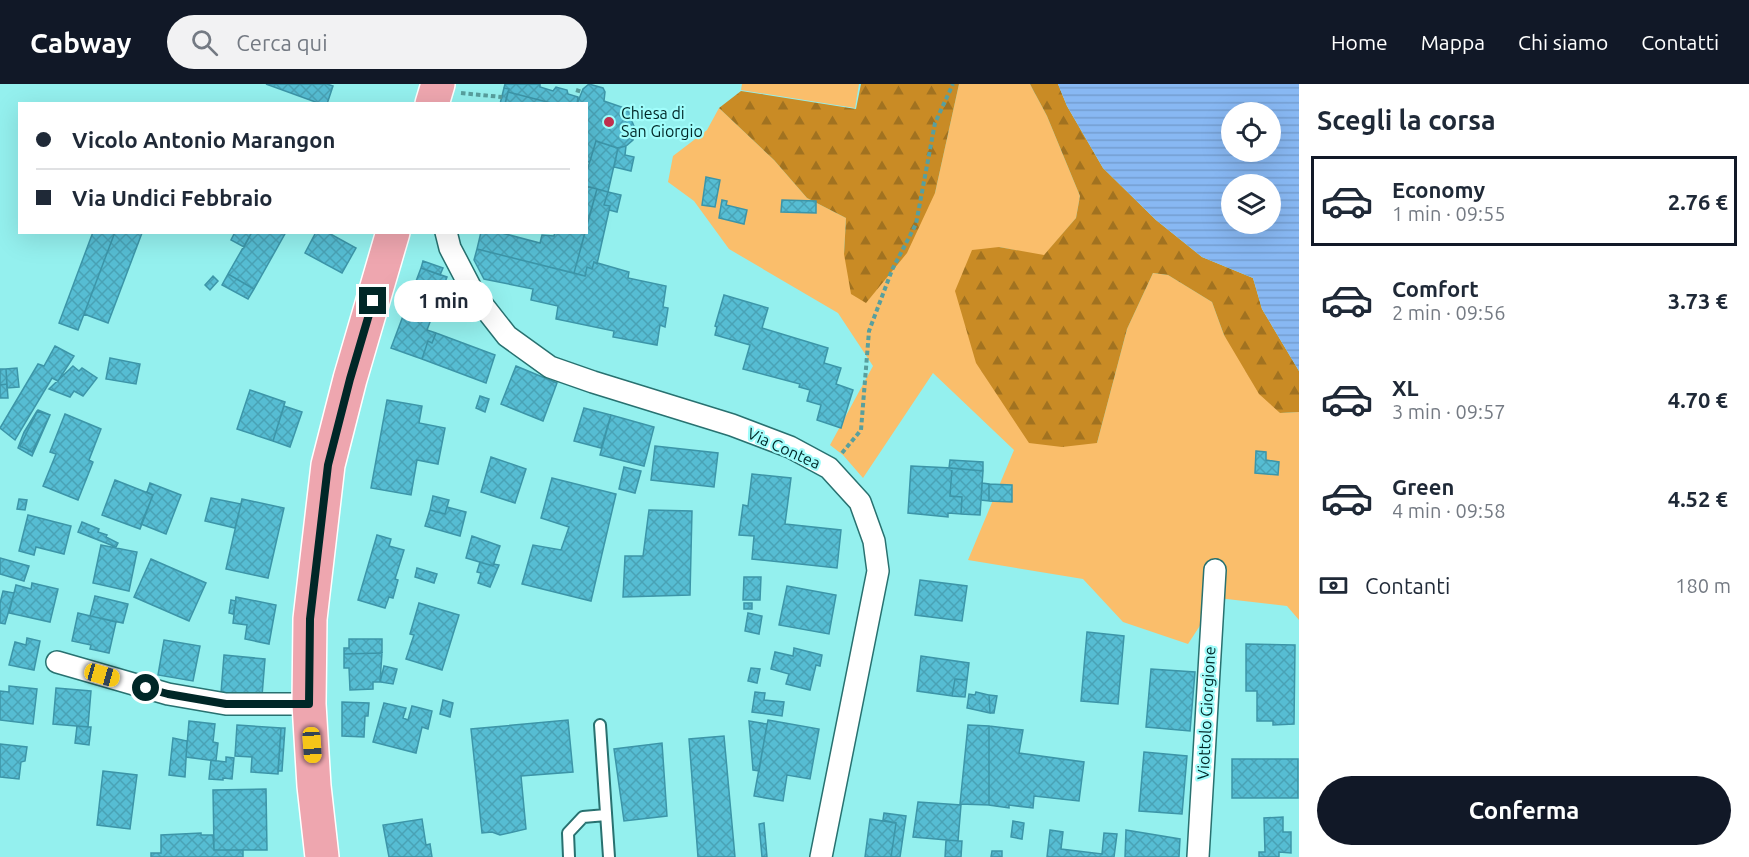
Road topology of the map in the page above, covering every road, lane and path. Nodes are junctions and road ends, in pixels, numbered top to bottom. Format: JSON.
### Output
{"nodes":[{"id":1,"x":953,"y":84,"type":"edge"},
{"id":2,"x":576,"y":90,"type":"dead end"},
{"id":3,"x":582,"y":92,"type":"dead end"},
{"id":4,"x":442,"y":93,"type":"edge"},
{"id":5,"x":502,"y":97,"type":"dead end"},
{"id":6,"x":392,"y":234,"type":"edge"},
{"id":7,"x":446,"y":234,"type":"edge"},
{"id":8,"x":830,"y":468,"type":"junction"},
{"id":9,"x":1215,"y":570,"type":"dead end"},
{"id":10,"x":57,"y":662,"type":"dead end"},
{"id":11,"x":309,"y":704,"type":"junction"},
{"id":12,"x":600,"y":725,"type":"dead end"},
{"id":13,"x":606,"y":815,"type":"junction"},
{"id":14,"x":322,"y":857,"type":"edge"},
{"id":15,"x":569,"y":857,"type":"edge"},
{"id":16,"x":609,"y":857,"type":"edge"},
{"id":17,"x":821,"y":857,"type":"edge"},
{"id":18,"x":1198,"y":857,"type":"edge"}],
"edges":[{"from":1,"to":8,"type":"path"},
{"from":2,"to":3,"type":"path"},
{"from":4,"to":5,"type":"path"},
{"from":6,"to":11,"type":"main road"},
{"from":7,"to":8,"type":"street","name":"Via Contea"},
{"from":8,"to":17,"type":"street","name":"Via Contea"},
{"from":9,"to":18,"type":"street","name":"Viottolo Giorgione"},
{"from":10,"to":11,"type":"street"},
{"from":11,"to":14,"type":"main road"},
{"from":12,"to":13,"type":"lane"},
{"from":13,"to":15,"type":"lane"},
{"from":13,"to":16,"type":"lane"}]}
